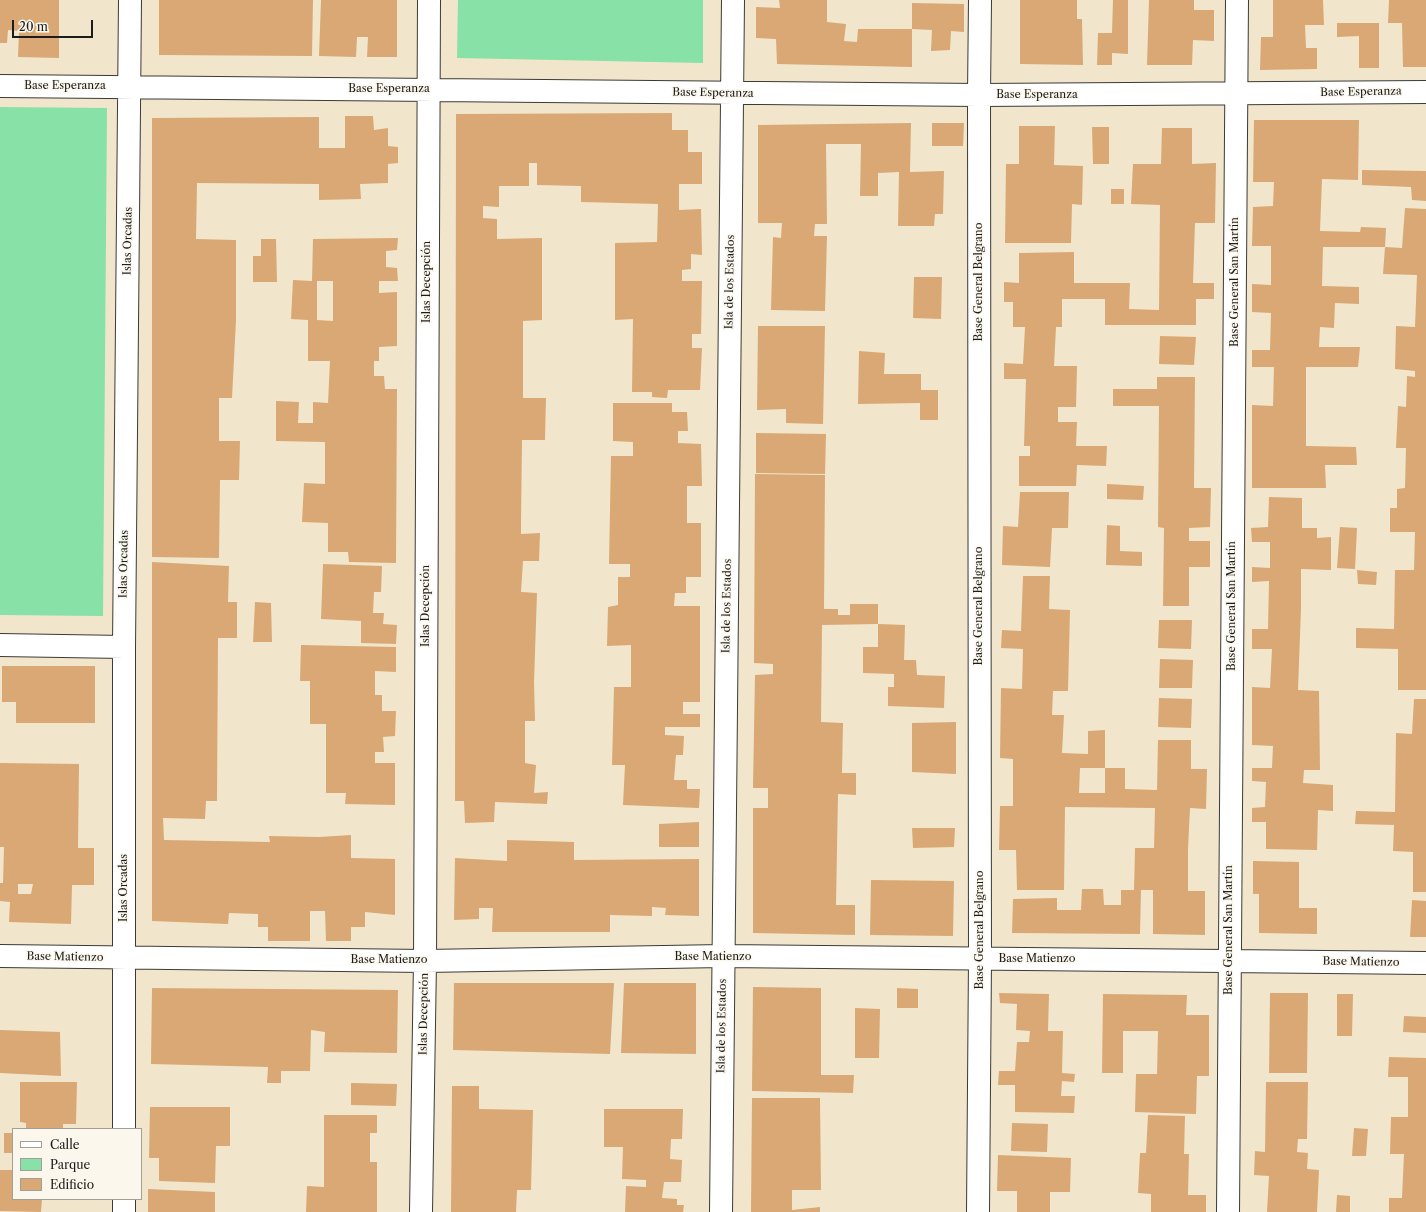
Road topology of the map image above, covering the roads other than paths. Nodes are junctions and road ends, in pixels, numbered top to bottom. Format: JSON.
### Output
{"nodes":[{"id":1,"x":130,"y":0,"type":"edge"},
{"id":2,"x":429,"y":0,"type":"edge"},
{"id":3,"x":733,"y":0,"type":"edge"},
{"id":4,"x":980,"y":0,"type":"edge"},
{"id":5,"x":1237,"y":0,"type":"edge"},
{"id":6,"x":0,"y":86,"type":"edge"},
{"id":7,"x":129,"y":87,"type":"junction"},
{"id":8,"x":428,"y":89,"type":"junction"},
{"id":9,"x":1426,"y":92,"type":"edge"},
{"id":10,"x":1236,"y":93,"type":"junction"},
{"id":11,"x":732,"y":94,"type":"junction"},
{"id":12,"x":979,"y":95,"type":"junction"},
{"id":13,"x":0,"y":645,"type":"edge"},
{"id":14,"x":124,"y":647,"type":"junction"},
{"id":15,"x":0,"y":956,"type":"edge"},
{"id":16,"x":723,"y":956,"type":"junction"},
{"id":17,"x":124,"y":958,"type":"junction"},
{"id":18,"x":980,"y":959,"type":"junction"},
{"id":19,"x":425,"y":961,"type":"junction"},
{"id":20,"x":1229,"y":961,"type":"junction"},
{"id":21,"x":1426,"y":963,"type":"edge"},
{"id":22,"x":124,"y":1128,"type":"edge"},
{"id":23,"x":124,"y":1200,"type":"edge"},
{"id":24,"x":124,"y":1212,"type":"edge"},
{"id":25,"x":421,"y":1212,"type":"edge"},
{"id":26,"x":720,"y":1212,"type":"edge"},
{"id":27,"x":978,"y":1212,"type":"edge"},
{"id":28,"x":1228,"y":1212,"type":"edge"}],
"edges":[{"from":1,"to":7,"type":"street","name":"Islas Orcadas"},
{"from":2,"to":8,"type":"street","name":"Islas Decepción"},
{"from":3,"to":11,"type":"street","name":"Isla de los Estados"},
{"from":4,"to":12,"type":"street","name":"Base General Belgrano"},
{"from":5,"to":10,"type":"street","name":"Base General San Martín"},
{"from":6,"to":7,"type":"street","name":"Base Esperanza"},
{"from":7,"to":8,"type":"street","name":"Base Esperanza"},
{"from":7,"to":14,"type":"street","name":"Islas Orcadas"},
{"from":8,"to":11,"type":"street","name":"Base Esperanza"},
{"from":8,"to":19,"type":"street","name":"Islas Decepción"},
{"from":9,"to":10,"type":"street","name":"Base Esperanza"},
{"from":10,"to":12,"type":"street","name":"Base Esperanza"},
{"from":10,"to":20,"type":"street","name":"Base General San Martín"},
{"from":11,"to":12,"type":"street","name":"Base Esperanza"},
{"from":11,"to":16,"type":"street","name":"Isla de los Estados"},
{"from":12,"to":18,"type":"street","name":"Base General Belgrano"},
{"from":13,"to":14,"type":"street"},
{"from":14,"to":17,"type":"street","name":"Islas Orcadas"},
{"from":15,"to":17,"type":"street","name":"Base Matienzo"},
{"from":16,"to":18,"type":"street","name":"Base Matienzo"},
{"from":16,"to":19,"type":"street","name":"Base Matienzo"},
{"from":16,"to":26,"type":"street","name":"Isla de los Estados"},
{"from":17,"to":19,"type":"street","name":"Base Matienzo"},
{"from":17,"to":22,"type":"street","name":"Islas Orcadas"},
{"from":18,"to":20,"type":"street","name":"Base Matienzo"},
{"from":18,"to":27,"type":"street","name":"Base General Belgrano"},
{"from":19,"to":25,"type":"street","name":"Islas Decepción"},
{"from":20,"to":21,"type":"street","name":"Base Matienzo"},
{"from":20,"to":28,"type":"street","name":"Base General San Martín"},
{"from":23,"to":24,"type":"street"}]}
